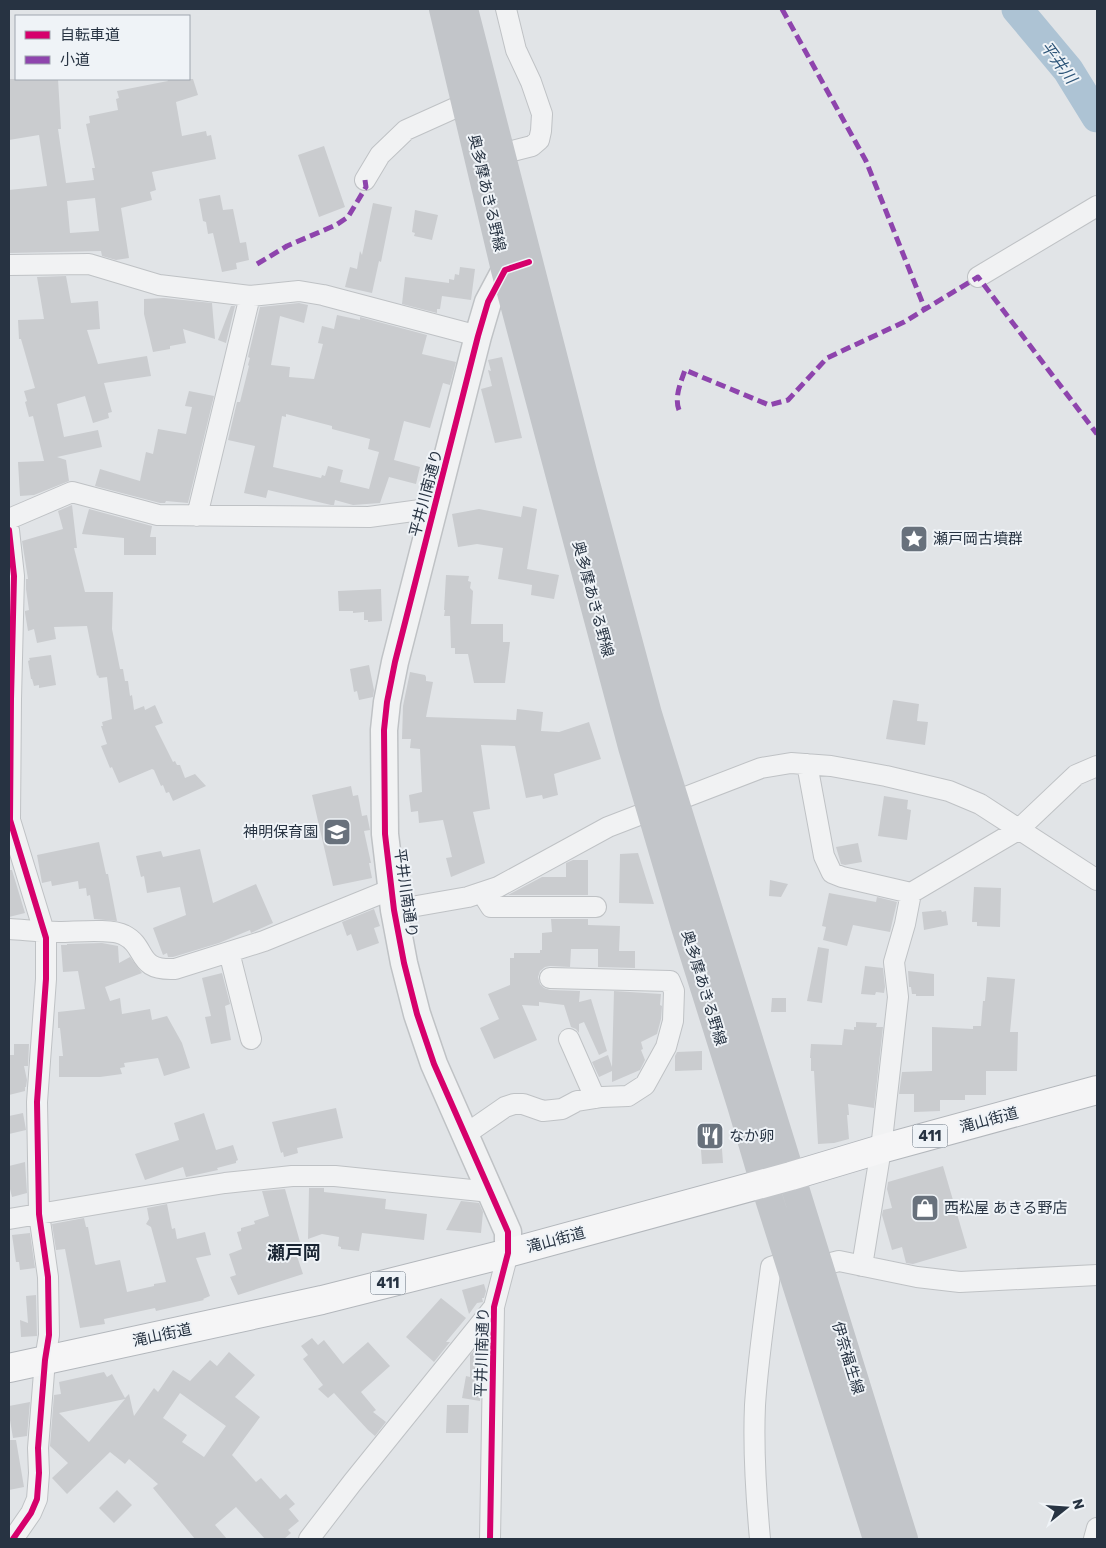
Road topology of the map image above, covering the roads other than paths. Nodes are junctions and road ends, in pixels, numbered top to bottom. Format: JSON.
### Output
{"nodes":[{"id":1,"x":443,"y":9,"type":"edge"},
{"id":2,"x":464,"y":9,"type":"edge"},
{"id":3,"x":506,"y":9,"type":"edge"},
{"id":4,"x":466,"y":103,"type":"junction"},
{"id":5,"x":502,"y":154,"type":"junction"},
{"id":6,"x":365,"y":180,"type":"dead end"},
{"id":7,"x":1091,"y":209,"type":"edge"},
{"id":8,"x":9,"y":265,"type":"edge"},
{"id":9,"x":517,"y":266,"type":"junction"},
{"id":10,"x":978,"y":276,"type":"dead end"},
{"id":11,"x":250,"y":296,"type":"junction"},
{"id":12,"x":478,"y":336,"type":"junction"},
{"id":13,"x":435,"y":508,"type":"junction"},
{"id":14,"x":197,"y":516,"type":"junction"},
{"id":15,"x":9,"y":518,"type":"edge"},
{"id":16,"x":9,"y":530,"type":"edge"},
{"id":17,"x":10,"y":553,"type":"edge"},
{"id":18,"x":807,"y":764,"type":"junction"},
{"id":19,"x":1097,"y":766,"type":"edge"},
{"id":20,"x":663,"y":806,"type":"junction"},
{"id":21,"x":1018,"y":830,"type":"junction"},
{"id":22,"x":1097,"y":880,"type":"edge"},
{"id":23,"x":482,"y":893,"type":"junction"},
{"id":24,"x":912,"y":893,"type":"junction"},
{"id":25,"x":393,"y":899,"type":"junction"},
{"id":26,"x":596,"y":907,"type":"dead end"},
{"id":27,"x":9,"y":929,"type":"edge"},
{"id":28,"x":44,"y":931,"type":"junction"},
{"id":29,"x":229,"y":952,"type":"junction"},
{"id":30,"x":550,"y":978,"type":"dead end"},
{"id":31,"x":251,"y":1039,"type":"dead end"},
{"id":32,"x":568,"y":1039,"type":"dead end"},
{"id":33,"x":1097,"y":1090,"type":"edge"},
{"id":34,"x":595,"y":1098,"type":"junction"},
{"id":35,"x":466,"y":1134,"type":"junction"},
{"id":36,"x":881,"y":1149,"type":"junction"},
{"id":37,"x":791,"y":1176,"type":"junction"},
{"id":38,"x":764,"y":1183,"type":"junction"},
{"id":39,"x":491,"y":1192,"type":"junction"},
{"id":40,"x":39,"y":1214,"type":"junction"},
{"id":41,"x":9,"y":1219,"type":"edge"},
{"id":42,"x":508,"y":1253,"type":"junction"},
{"id":43,"x":789,"y":1261,"type":"junction"},
{"id":44,"x":819,"y":1266,"type":"junction"},
{"id":45,"x":862,"y":1266,"type":"junction"},
{"id":46,"x":1097,"y":1275,"type":"edge"},
{"id":47,"x":494,"y":1307,"type":"junction"},
{"id":48,"x":44,"y":1360,"type":"junction"},
{"id":49,"x":9,"y":1368,"type":"edge"},
{"id":50,"x":1097,"y":1528,"type":"edge"},
{"id":51,"x":13,"y":1539,"type":"edge"},
{"id":52,"x":308,"y":1539,"type":"edge"},
{"id":53,"x":490,"y":1539,"type":"edge"},
{"id":54,"x":760,"y":1539,"type":"edge"},
{"id":55,"x":877,"y":1539,"type":"edge"},
{"id":56,"x":904,"y":1539,"type":"edge"},
{"id":57,"x":1094,"y":1539,"type":"edge"}],
"edges":[{"from":1,"to":4,"type":"main road","name":"奥多摩あきる野線"},
{"from":2,"to":5,"type":"main road","name":"奥多摩あきる野線"},
{"from":3,"to":5,"type":"street"},
{"from":4,"to":6,"type":"street"},
{"from":4,"to":9,"type":"main road","name":"奥多摩あきる野線"},
{"from":5,"to":9,"type":"main road","name":"奥多摩あきる野線"},
{"from":7,"to":10,"type":"street"},
{"from":8,"to":11,"type":"street"},
{"from":9,"to":12,"type":"street","name":"平井川南通り"},
{"from":9,"to":20,"type":"main road","name":"奥多摩あきる野線"},
{"from":11,"to":12,"type":"street"},
{"from":11,"to":14,"type":"street"},
{"from":12,"to":13,"type":"street","name":"平井川南通り"},
{"from":13,"to":14,"type":"street"},
{"from":13,"to":25,"type":"street","name":"平井川南通り"},
{"from":14,"to":15,"type":"street"},
{"from":16,"to":17,"type":"street"},
{"from":17,"to":28,"type":"street"},
{"from":18,"to":20,"type":"street"},
{"from":18,"to":21,"type":"street"},
{"from":18,"to":24,"type":"street"},
{"from":19,"to":21,"type":"street"},
{"from":20,"to":23,"type":"street"},
{"from":20,"to":37,"type":"main road","name":"奥多摩あきる野線"},
{"from":20,"to":38,"type":"main road","name":"奥多摩あきる野線"},
{"from":21,"to":22,"type":"street"},
{"from":21,"to":24,"type":"street"},
{"from":23,"to":25,"type":"street"},
{"from":23,"to":26,"type":"street"},
{"from":24,"to":36,"type":"street"},
{"from":25,"to":29,"type":"street"},
{"from":25,"to":35,"type":"street","name":"平井川南通り"},
{"from":27,"to":28,"type":"street"},
{"from":28,"to":29,"type":"street"},
{"from":28,"to":40,"type":"street"},
{"from":29,"to":31,"type":"street"},
{"from":30,"to":34,"type":"street"},
{"from":32,"to":34,"type":"street"},
{"from":33,"to":36,"type":"highway","name":"滝山街道","number":"411"},
{"from":34,"to":35,"type":"street"},
{"from":35,"to":39,"type":"street","name":"平井川南通り"},
{"from":36,"to":37,"type":"highway","name":"滝山街道","number":"411"},
{"from":36,"to":45,"type":"street"},
{"from":37,"to":38,"type":"highway","name":"滝山街道","number":"411"},
{"from":37,"to":44,"type":"main road","name":"伊奈福生線"},
{"from":38,"to":42,"type":"highway","name":"滝山街道","number":"411"},
{"from":38,"to":43,"type":"main road","name":"伊奈福生線"},
{"from":39,"to":40,"type":"street"},
{"from":39,"to":42,"type":"street","name":"平井川南通り"},
{"from":40,"to":41,"type":"street"},
{"from":40,"to":48,"type":"street"},
{"from":42,"to":47,"type":"street","name":"平井川南通り"},
{"from":42,"to":48,"type":"highway","name":"滝山街道","number":"411"},
{"from":43,"to":54,"type":"street"},
{"from":43,"to":55,"type":"main road","name":"伊奈福生線"},
{"from":44,"to":45,"type":"street"},
{"from":44,"to":56,"type":"main road","name":"伊奈福生線"},
{"from":45,"to":46,"type":"street"},
{"from":47,"to":52,"type":"street"},
{"from":47,"to":53,"type":"street","name":"平井川南通り"},
{"from":48,"to":49,"type":"highway","name":"滝山街道","number":"411"},
{"from":48,"to":51,"type":"street"},
{"from":50,"to":57,"type":"street"}]}
